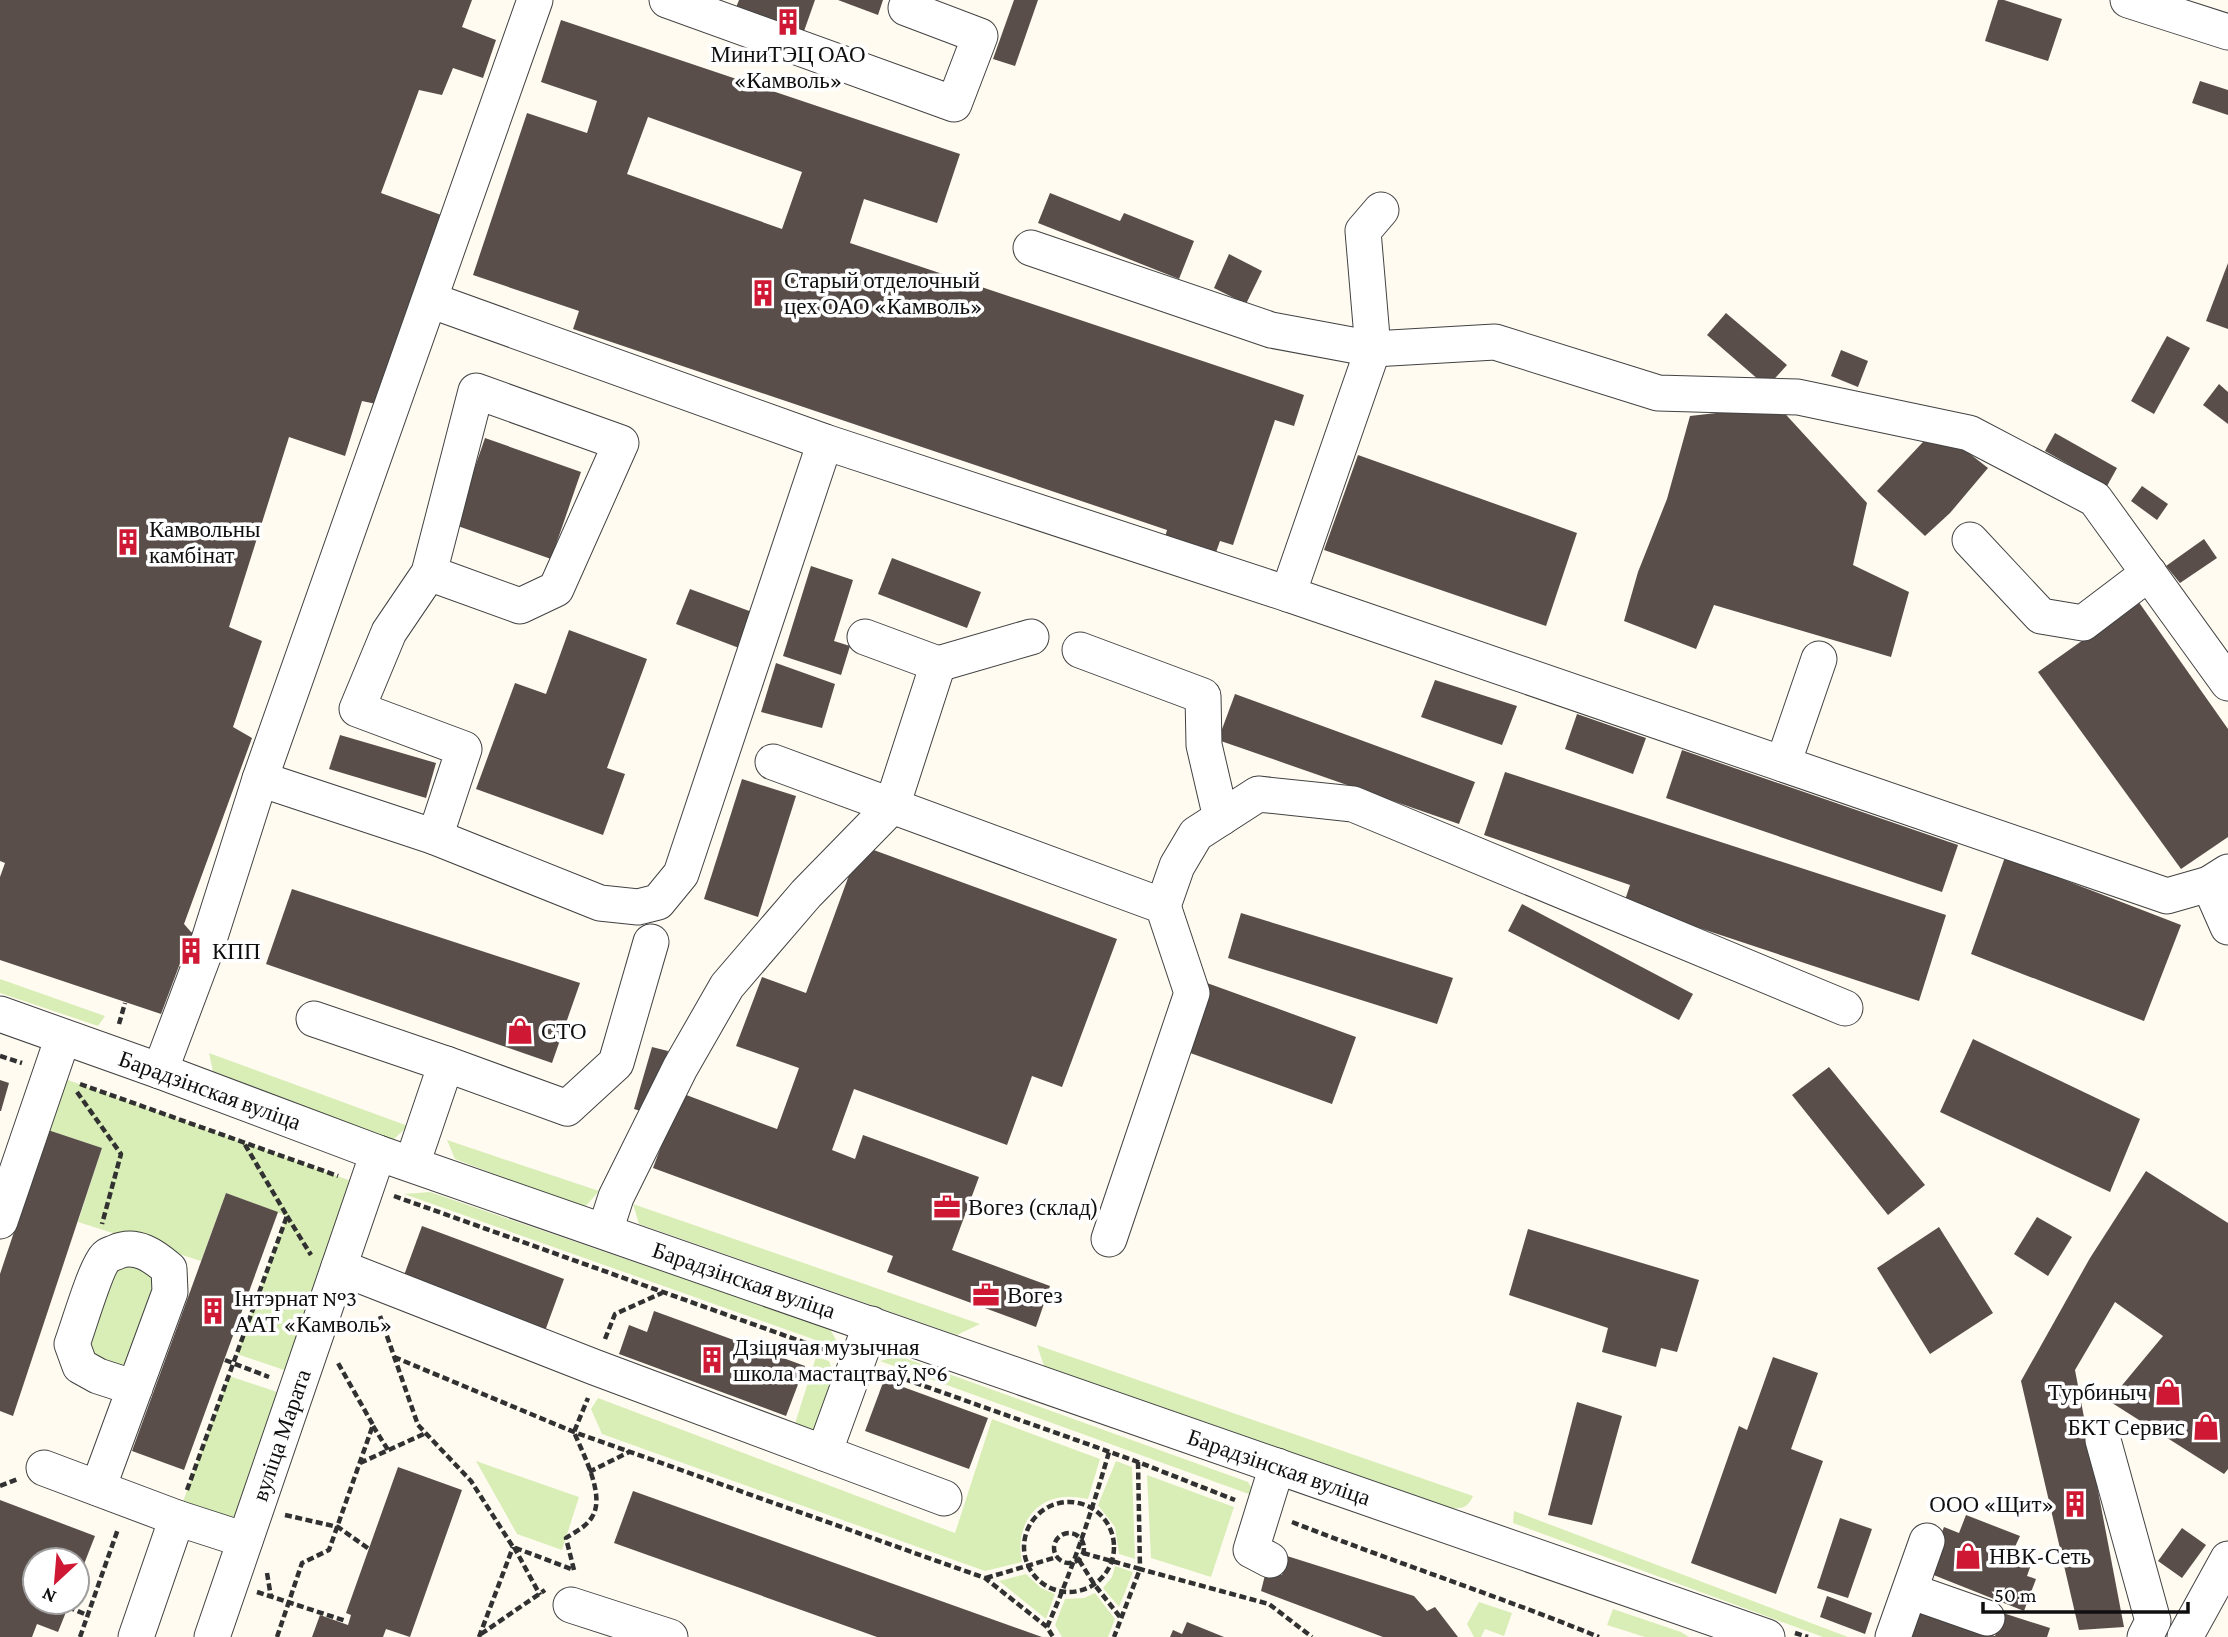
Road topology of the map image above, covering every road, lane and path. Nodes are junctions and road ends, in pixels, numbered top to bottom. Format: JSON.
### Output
{"nodes":[{"id":1,"x":535,"y":0,"type":"edge"},
{"id":2,"x":667,"y":0,"type":"edge"},
{"id":3,"x":909,"y":0,"type":"edge"},
{"id":4,"x":2128,"y":0,"type":"edge"},
{"id":5,"x":710,"y":7,"type":"edge"},
{"id":6,"x":2228,"y":32,"type":"edge"},
{"id":7,"x":1381,"y":210,"type":"dead end"},
{"id":8,"x":1031,"y":248,"type":"dead end"},
{"id":9,"x":430,"y":300,"type":"junction"},
{"id":10,"x":1373,"y":349,"type":"junction"},
{"id":11,"x":824,"y":442,"type":"junction"},
{"id":12,"x":1970,"y":540,"type":"dead end"},
{"id":13,"x":429,"y":573,"type":"junction"},
{"id":14,"x":2149,"y":573,"type":"junction"},
{"id":15,"x":1288,"y":594,"type":"junction"},
{"id":16,"x":866,"y":637,"type":"dead end"},
{"id":17,"x":1031,"y":637,"type":"dead end"},
{"id":18,"x":1080,"y":650,"type":"dead end"},
{"id":19,"x":1819,"y":659,"type":"dead end"},
{"id":20,"x":938,"y":664,"type":"junction"},
{"id":21,"x":2228,"y":683,"type":"edge"},
{"id":22,"x":773,"y":762,"type":"dead end"},
{"id":23,"x":1783,"y":764,"type":"junction"},
{"id":24,"x":260,"y":779,"type":"junction"},
{"id":25,"x":892,"y":806,"type":"junction"},
{"id":26,"x":1221,"y":818,"type":"junction"},
{"id":27,"x":435,"y":837,"type":"junction"},
{"id":28,"x":2219,"y":878,"type":"edge"},
{"id":29,"x":1163,"y":906,"type":"junction"},
{"id":30,"x":2228,"y":927,"type":"edge"},
{"id":31,"x":651,"y":942,"type":"dead end"},
{"id":32,"x":125,"y":1003,"type":"dead end"},
{"id":33,"x":1845,"y":1008,"type":"dead end"},
{"id":34,"x":0,"y":1014,"type":"edge"},
{"id":35,"x":314,"y":1019,"type":"dead end"},
{"id":36,"x":120,"y":1021,"type":"dead end"},
{"id":37,"x":63,"y":1037,"type":"junction"},
{"id":38,"x":0,"y":1056,"type":"edge"},
{"id":39,"x":446,"y":1064,"type":"junction"},
{"id":40,"x":160,"y":1071,"type":"junction"},
{"id":41,"x":59,"y":1077,"type":"junction"},
{"id":42,"x":244,"y":1143,"type":"junction"},
{"id":43,"x":378,"y":1153,"type":"junction"},
{"id":44,"x":412,"y":1164,"type":"junction"},
{"id":45,"x":344,"y":1178,"type":"dead end"},
{"id":46,"x":388,"y":1194,"type":"dead end"},
{"id":47,"x":0,"y":1221,"type":"edge"},
{"id":48,"x":606,"y":1231,"type":"junction"},
{"id":49,"x":1109,"y":1239,"type":"dead end"},
{"id":50,"x":105,"y":1257,"type":"junction"},
{"id":51,"x":339,"y":1267,"type":"junction"},
{"id":52,"x":663,"y":1292,"type":"junction"},
{"id":53,"x":378,"y":1309,"type":"dead end"},
{"id":54,"x":871,"y":1324,"type":"junction"},
{"id":55,"x":334,"y":1356,"type":"dead end"},
{"id":56,"x":394,"y":1357,"type":"junction"},
{"id":57,"x":225,"y":1360,"type":"dead end"},
{"id":58,"x":858,"y":1362,"type":"junction"},
{"id":59,"x":233,"y":1364,"type":"junction"},
{"id":60,"x":594,"y":1367,"type":"junction"},
{"id":61,"x":276,"y":1379,"type":"dead end"},
{"id":62,"x":135,"y":1388,"type":"junction"},
{"id":63,"x":373,"y":1425,"type":"junction"},
{"id":64,"x":574,"y":1432,"type":"junction"},
{"id":65,"x":426,"y":1433,"type":"junction"},
{"id":66,"x":2103,"y":1440,"type":"dead end"},
{"id":67,"x":388,"y":1450,"type":"junction"},
{"id":68,"x":629,"y":1452,"type":"junction"},
{"id":69,"x":1109,"y":1452,"type":"junction"},
{"id":70,"x":824,"y":1453,"type":"junction"},
{"id":71,"x":1138,"y":1462,"type":"junction"},
{"id":72,"x":359,"y":1463,"type":"junction"},
{"id":73,"x":1277,"y":1466,"type":"junction"},
{"id":74,"x":44,"y":1468,"type":"dead end"},
{"id":75,"x":589,"y":1472,"type":"junction"},
{"id":76,"x":98,"y":1488,"type":"junction"},
{"id":77,"x":944,"y":1498,"type":"dead end"},
{"id":78,"x":1092,"y":1508,"type":"junction"},
{"id":79,"x":1262,"y":1510,"type":"junction"},
{"id":80,"x":281,"y":1514,"type":"dead end"},
{"id":81,"x":177,"y":1518,"type":"junction"},
{"id":82,"x":338,"y":1527,"type":"junction"},
{"id":83,"x":1081,"y":1538,"type":"junction"},
{"id":84,"x":245,"y":1541,"type":"junction"},
{"id":85,"x":1927,"y":1541,"type":"dead end"},
{"id":86,"x":513,"y":1547,"type":"junction"},
{"id":87,"x":369,"y":1549,"type":"dead end"},
{"id":88,"x":1083,"y":1553,"type":"junction"},
{"id":89,"x":1057,"y":1557,"type":"junction"},
{"id":90,"x":2228,"y":1559,"type":"edge"},
{"id":91,"x":1079,"y":1560,"type":"junction"},
{"id":92,"x":1111,"y":1560,"type":"junction"},
{"id":93,"x":1270,"y":1560,"type":"dead end"},
{"id":94,"x":1072,"y":1562,"type":"junction"},
{"id":95,"x":1028,"y":1565,"type":"junction"},
{"id":96,"x":1140,"y":1569,"type":"junction"},
{"id":97,"x":574,"y":1570,"type":"junction"},
{"id":98,"x":985,"y":1578,"type":"junction"},
{"id":99,"x":1094,"y":1584,"type":"junction"},
{"id":100,"x":250,"y":1590,"type":"dead end"},
{"id":101,"x":1063,"y":1591,"type":"junction"},
{"id":102,"x":1910,"y":1591,"type":"junction"},
{"id":103,"x":554,"y":1593,"type":"junction"},
{"id":104,"x":289,"y":1602,"type":"junction"},
{"id":105,"x":1121,"y":1617,"type":"junction"},
{"id":106,"x":1987,"y":1618,"type":"dead end"},
{"id":107,"x":346,"y":1621,"type":"dead end"},
{"id":108,"x":1047,"y":1627,"type":"junction"},
{"id":109,"x":480,"y":1635,"type":"edge"},
{"id":110,"x":1762,"y":1636,"type":"edge"},
{"id":111,"x":136,"y":1637,"type":"edge"},
{"id":112,"x":212,"y":1637,"type":"edge"},
{"id":113,"x":277,"y":1637,"type":"edge"},
{"id":114,"x":670,"y":1637,"type":"edge"},
{"id":115,"x":1053,"y":1637,"type":"edge"},
{"id":116,"x":1114,"y":1637,"type":"edge"},
{"id":117,"x":1312,"y":1637,"type":"edge"},
{"id":118,"x":1600,"y":1637,"type":"edge"},
{"id":119,"x":1893,"y":1637,"type":"edge"},
{"id":120,"x":2145,"y":1637,"type":"edge"},
{"id":121,"x":2185,"y":1637,"type":"edge"}],
"edges":[{"from":1,"to":9,"type":"street"},
{"from":2,"to":5,"type":"street"},
{"from":3,"to":5,"type":"street"},
{"from":4,"to":6,"type":"street"},
{"from":7,"to":10,"type":"street"},
{"from":8,"to":10,"type":"street"},
{"from":9,"to":11,"type":"street"},
{"from":9,"to":24,"type":"street"},
{"from":10,"to":14,"type":"street"},
{"from":10,"to":15,"type":"street"},
{"from":11,"to":15,"type":"street"},
{"from":11,"to":27,"type":"street"},
{"from":12,"to":14,"type":"street"},
{"from":13,"to":13,"type":"street"},
{"from":13,"to":27,"type":"street"},
{"from":14,"to":21,"type":"street"},
{"from":15,"to":23,"type":"street"},
{"from":16,"to":20,"type":"street"},
{"from":17,"to":20,"type":"street"},
{"from":18,"to":26,"type":"street"},
{"from":19,"to":23,"type":"street"},
{"from":20,"to":25,"type":"street"},
{"from":22,"to":25,"type":"street"},
{"from":23,"to":28,"type":"street"},
{"from":24,"to":27,"type":"street"},
{"from":24,"to":40,"type":"street"},
{"from":25,"to":29,"type":"street"},
{"from":25,"to":48,"type":"street"},
{"from":26,"to":29,"type":"street"},
{"from":26,"to":33,"type":"street"},
{"from":28,"to":30,"type":"street"},
{"from":29,"to":49,"type":"street"},
{"from":31,"to":39,"type":"street"},
{"from":32,"to":36,"type":"path"},
{"from":34,"to":37,"type":"street","name":"Барадзінская вуліца"},
{"from":35,"to":39,"type":"street"},
{"from":37,"to":40,"type":"street","name":"Барадзінская вуліца"},
{"from":37,"to":41,"type":"street"},
{"from":38,"to":41,"type":"path"},
{"from":39,"to":44,"type":"street"},
{"from":40,"to":43,"type":"street","name":"Барадзінская вуліца"},
{"from":41,"to":42,"type":"path"},
{"from":41,"to":47,"type":"street"},
{"from":41,"to":50,"type":"path"},
{"from":42,"to":45,"type":"path"},
{"from":42,"to":59,"type":"path"},
{"from":43,"to":44,"type":"street","name":"Барадзінская вуліца"},
{"from":43,"to":51,"type":"street","name":"вуліца Марата"},
{"from":44,"to":48,"type":"street","name":"Барадзінская вуліца"},
{"from":46,"to":52,"type":"path"},
{"from":48,"to":54,"type":"street","name":"Барадзінская вуліца"},
{"from":50,"to":62,"type":"street"},
{"from":50,"to":62,"type":"street"},
{"from":51,"to":60,"type":"street"},
{"from":51,"to":84,"type":"street","name":"вуліца Марата"},
{"from":52,"to":58,"type":"path"},
{"from":52,"to":60,"type":"path"},
{"from":53,"to":56,"type":"path"},
{"from":54,"to":58,"type":"street"},
{"from":54,"to":73,"type":"street","name":"Барадзінская вуліца"},
{"from":55,"to":63,"type":"path"},
{"from":56,"to":64,"type":"path"},
{"from":56,"to":65,"type":"path"},
{"from":57,"to":59,"type":"path"},
{"from":58,"to":69,"type":"path"},
{"from":58,"to":70,"type":"street"},
{"from":59,"to":61,"type":"path"},
{"from":59,"to":81,"type":"path"},
{"from":60,"to":64,"type":"path"},
{"from":60,"to":70,"type":"street"},
{"from":62,"to":76,"type":"street"},
{"from":63,"to":67,"type":"path"},
{"from":63,"to":72,"type":"path"},
{"from":64,"to":68,"type":"path"},
{"from":64,"to":75,"type":"path"},
{"from":65,"to":67,"type":"path"},
{"from":65,"to":86,"type":"path"},
{"from":66,"to":120,"type":"street"},
{"from":67,"to":72,"type":"path"},
{"from":68,"to":75,"type":"path"},
{"from":68,"to":98,"type":"path"},
{"from":69,"to":71,"type":"path"},
{"from":69,"to":78,"type":"path"},
{"from":70,"to":77,"type":"street"},
{"from":71,"to":79,"type":"path"},
{"from":71,"to":96,"type":"path"},
{"from":72,"to":82,"type":"path"},
{"from":73,"to":79,"type":"street"},
{"from":73,"to":110,"type":"street","name":"Барадзінская вуліца"},
{"from":74,"to":76,"type":"street"},
{"from":75,"to":97,"type":"path"},
{"from":76,"to":81,"type":"street"},
{"from":78,"to":83,"type":"path"},
{"from":78,"to":92,"type":"path"},
{"from":78,"to":95,"type":"path"},
{"from":79,"to":93,"type":"street"},
{"from":79,"to":118,"type":"path"},
{"from":80,"to":82,"type":"path"},
{"from":81,"to":84,"type":"street"},
{"from":81,"to":111,"type":"street"},
{"from":82,"to":87,"type":"path"},
{"from":82,"to":104,"type":"path"},
{"from":83,"to":88,"type":"path"},
{"from":83,"to":89,"type":"path"},
{"from":83,"to":94,"type":"path"},
{"from":84,"to":112,"type":"street","name":"вуліца Марата"},
{"from":85,"to":102,"type":"street"},
{"from":86,"to":97,"type":"path"},
{"from":86,"to":103,"type":"path"},
{"from":86,"to":109,"type":"path"},
{"from":88,"to":91,"type":"path"},
{"from":88,"to":92,"type":"path"},
{"from":89,"to":94,"type":"path"},
{"from":89,"to":95,"type":"path"},
{"from":90,"to":121,"type":"street"},
{"from":91,"to":94,"type":"path"},
{"from":91,"to":99,"type":"path"},
{"from":92,"to":96,"type":"path"},
{"from":92,"to":99,"type":"path"},
{"from":94,"to":101,"type":"path"},
{"from":95,"to":98,"type":"path"},
{"from":95,"to":101,"type":"path"},
{"from":96,"to":105,"type":"path"},
{"from":96,"to":117,"type":"path"},
{"from":97,"to":103,"type":"path"},
{"from":98,"to":108,"type":"path"},
{"from":99,"to":101,"type":"path"},
{"from":99,"to":105,"type":"path"},
{"from":100,"to":104,"type":"path"},
{"from":101,"to":108,"type":"path"},
{"from":102,"to":106,"type":"street"},
{"from":102,"to":119,"type":"street"},
{"from":103,"to":109,"type":"path"},
{"from":103,"to":114,"type":"street"},
{"from":104,"to":107,"type":"path"},
{"from":104,"to":113,"type":"path"},
{"from":105,"to":116,"type":"path"},
{"from":108,"to":115,"type":"path"}]}
